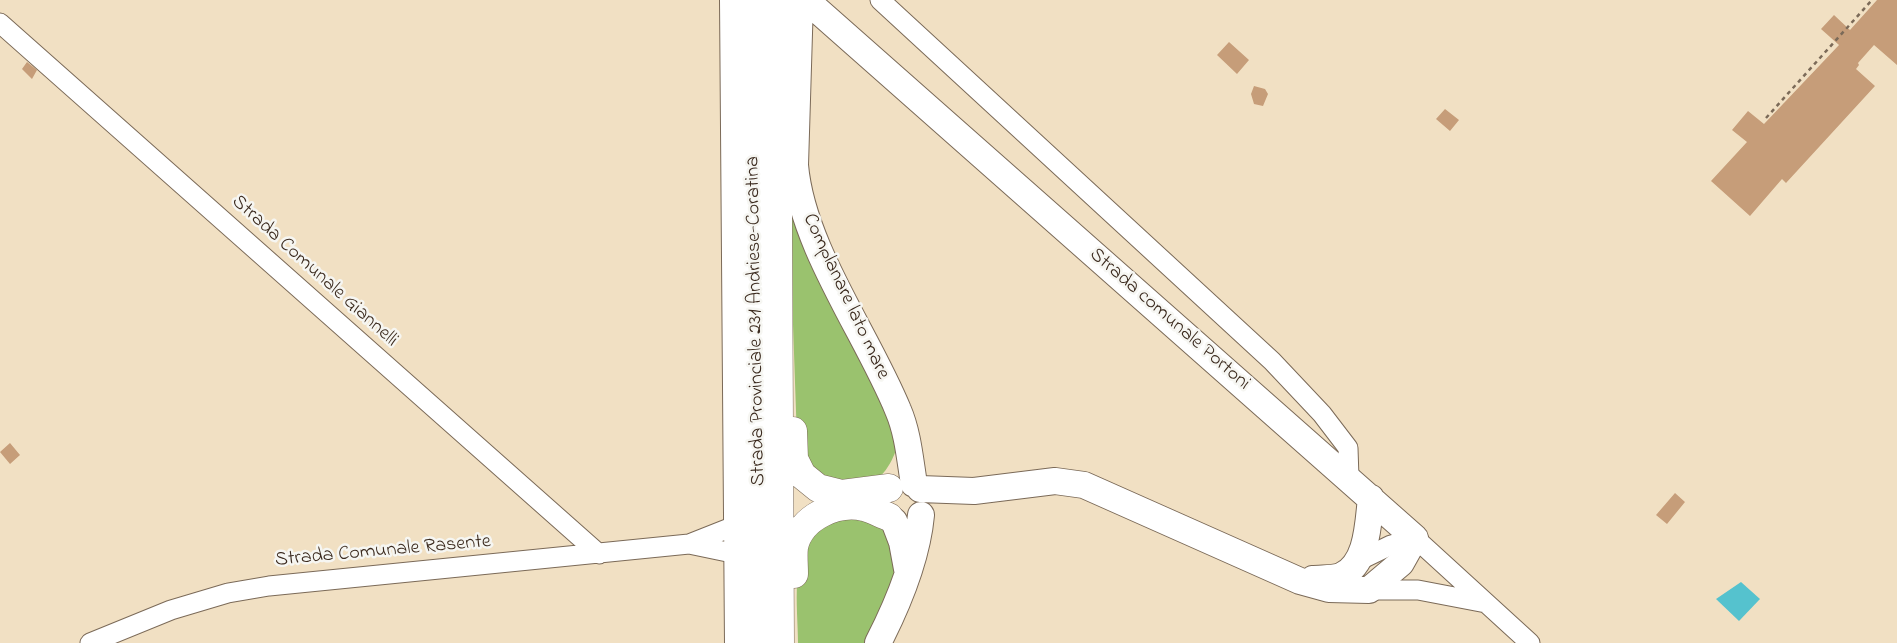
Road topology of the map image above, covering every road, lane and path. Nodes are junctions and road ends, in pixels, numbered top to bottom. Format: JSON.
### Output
{"nodes":[{"id":1,"x":733,"y":0,"type":"edge"},
{"id":2,"x":754,"y":0,"type":"edge"},
{"id":3,"x":777,"y":0,"type":"edge"},
{"id":4,"x":800,"y":0,"type":"edge"},
{"id":5,"x":806,"y":0,"type":"edge"},
{"id":6,"x":880,"y":0,"type":"edge"},
{"id":7,"x":1872,"y":0,"type":"edge"},
{"id":8,"x":0,"y":23,"type":"edge"},
{"id":9,"x":1766,"y":118,"type":"dead end"},
{"id":10,"x":778,"y":304,"type":"junction"},
{"id":11,"x":1349,"y":478,"type":"junction"},
{"id":12,"x":910,"y":495,"type":"junction"},
{"id":13,"x":1371,"y":498,"type":"junction"},
{"id":14,"x":892,"y":519,"type":"junction"},
{"id":15,"x":737,"y":525,"type":"junction"},
{"id":16,"x":1415,"y":538,"type":"junction"},
{"id":17,"x":689,"y":544,"type":"junction"},
{"id":18,"x":599,"y":554,"type":"junction"},
{"id":19,"x":737,"y":554,"type":"junction"},
{"id":20,"x":1358,"y":561,"type":"junction"},
{"id":21,"x":907,"y":571,"type":"junction"},
{"id":22,"x":1300,"y":581,"type":"junction"},
{"id":23,"x":1369,"y":590,"type":"junction"},
{"id":24,"x":1486,"y":603,"type":"junction"},
{"id":25,"x":90,"y":643,"type":"edge"},
{"id":26,"x":738,"y":643,"type":"edge"},
{"id":27,"x":760,"y":643,"type":"edge"},
{"id":28,"x":780,"y":643,"type":"edge"},
{"id":29,"x":794,"y":643,"type":"edge"},
{"id":30,"x":878,"y":643,"type":"edge"},
{"id":31,"x":1530,"y":643,"type":"edge"}],
"edges":[{"from":1,"to":15,"type":"street"},
{"from":2,"to":27,"type":"highway","name":"Strada Provinciale 231 Andriese-Coratina"},
{"from":3,"to":10,"type":"highway","name":"Strada Provinciale 231 Andriese-Coratina"},
{"from":4,"to":12,"type":"street","name":"Complanare lato mare"},
{"from":5,"to":11,"type":"street","name":"Strada comunale Portoni"},
{"from":6,"to":11,"type":"street"},
{"from":7,"to":9,"type":"path"},
{"from":8,"to":18,"type":"street","name":"Strada Comunale Giannelli"},
{"from":10,"to":12,"type":"highway"},
{"from":10,"to":28,"type":"highway","name":"Strada Provinciale 231 Andriese-Coratina"},
{"from":11,"to":13,"type":"street","name":"Strada comunale Portoni"},
{"from":12,"to":14,"type":"street","name":"Complanare lato mare"},
{"from":12,"to":21,"type":"street","name":"Complanare lato mare"},
{"from":12,"to":22,"type":"street"},
{"from":13,"to":16,"type":"street","name":"Strada comunale Portoni"},
{"from":13,"to":20,"type":"street"},
{"from":14,"to":21,"type":"street","name":"Complanare lato mare"},
{"from":14,"to":29,"type":"highway"},
{"from":15,"to":17,"type":"street"},
{"from":15,"to":19,"type":"street"},
{"from":16,"to":20,"type":"street"},
{"from":16,"to":23,"type":"street"},
{"from":16,"to":24,"type":"street","name":"Strada comunale Portoni"},
{"from":17,"to":18,"type":"street","name":"Strada Comunale Rasente"},
{"from":17,"to":19,"type":"street"},
{"from":18,"to":25,"type":"street","name":"Strada Comunale Rasente"},
{"from":19,"to":26,"type":"street"},
{"from":20,"to":22,"type":"street"},
{"from":21,"to":30,"type":"street","name":"Complanare lato mare"},
{"from":22,"to":23,"type":"street"},
{"from":23,"to":24,"type":"street"},
{"from":24,"to":31,"type":"street","name":"Strada comunale Portoni"}]}
